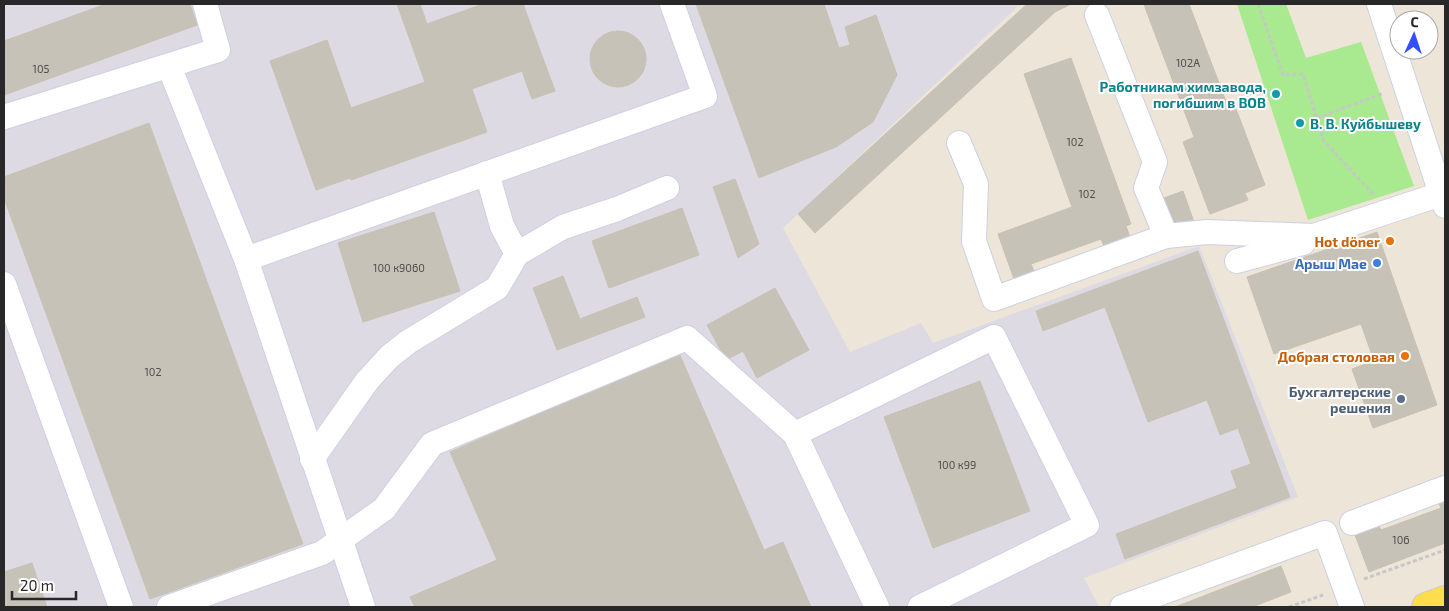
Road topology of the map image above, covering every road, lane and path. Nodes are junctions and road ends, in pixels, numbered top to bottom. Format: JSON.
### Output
{"nodes":[{"id":1,"x":205,"y":4,"type":"edge"},
{"id":2,"x":672,"y":4,"type":"edge"},
{"id":3,"x":1258,"y":4,"type":"edge"},
{"id":4,"x":1379,"y":4,"type":"edge"},
{"id":5,"x":1097,"y":15,"type":"dead end"},
{"id":6,"x":169,"y":66,"type":"junction"},
{"id":7,"x":1386,"y":93,"type":"dead end"},
{"id":8,"x":4,"y":118,"type":"edge"},
{"id":9,"x":1316,"y":118,"type":"junction"},
{"id":10,"x":958,"y":143,"type":"dead end"},
{"id":11,"x":487,"y":173,"type":"junction"},
{"id":12,"x":667,"y":188,"type":"dead end"},
{"id":13,"x":1443,"y":200,"type":"edge"},
{"id":14,"x":1389,"y":211,"type":"junction"},
{"id":15,"x":1166,"y":236,"type":"junction"},
{"id":16,"x":517,"y":254,"type":"junction"},
{"id":17,"x":246,"y":259,"type":"junction"},
{"id":18,"x":1237,"y":261,"type":"dead end"},
{"id":19,"x":4,"y":284,"type":"edge"},
{"id":20,"x":796,"y":434,"type":"junction"},
{"id":21,"x":312,"y":459,"type":"junction"},
{"id":22,"x":1445,"y":488,"type":"edge"},
{"id":23,"x":1352,"y":524,"type":"dead end"},
{"id":24,"x":339,"y":541,"type":"junction"},
{"id":25,"x":1445,"y":600,"type":"edge"},
{"id":26,"x":121,"y":607,"type":"edge"},
{"id":27,"x":169,"y":607,"type":"edge"},
{"id":28,"x":363,"y":607,"type":"edge"},
{"id":29,"x":877,"y":607,"type":"edge"},
{"id":30,"x":920,"y":607,"type":"edge"},
{"id":31,"x":1122,"y":607,"type":"edge"},
{"id":32,"x":1352,"y":607,"type":"edge"},
{"id":33,"x":1426,"y":607,"type":"edge"}],
"edges":[{"from":1,"to":6,"type":"street"},
{"from":2,"to":11,"type":"street"},
{"from":3,"to":9,"type":"path"},
{"from":4,"to":13,"type":"street"},
{"from":5,"to":15,"type":"street"},
{"from":6,"to":8,"type":"street"},
{"from":6,"to":17,"type":"street"},
{"from":7,"to":9,"type":"path"},
{"from":9,"to":14,"type":"path"},
{"from":10,"to":15,"type":"street"},
{"from":11,"to":16,"type":"street"},
{"from":11,"to":17,"type":"street"},
{"from":12,"to":16,"type":"street"},
{"from":13,"to":14,"type":"street"},
{"from":13,"to":18,"type":"street"},
{"from":14,"to":15,"type":"street"},
{"from":16,"to":21,"type":"street"},
{"from":17,"to":21,"type":"street"},
{"from":19,"to":26,"type":"street"},
{"from":20,"to":24,"type":"street"},
{"from":20,"to":29,"type":"street"},
{"from":20,"to":30,"type":"street"},
{"from":21,"to":24,"type":"street"},
{"from":22,"to":23,"type":"street"},
{"from":24,"to":27,"type":"street"},
{"from":24,"to":28,"type":"street"},
{"from":25,"to":33,"type":"main road"},
{"from":31,"to":32,"type":"street"}]}
